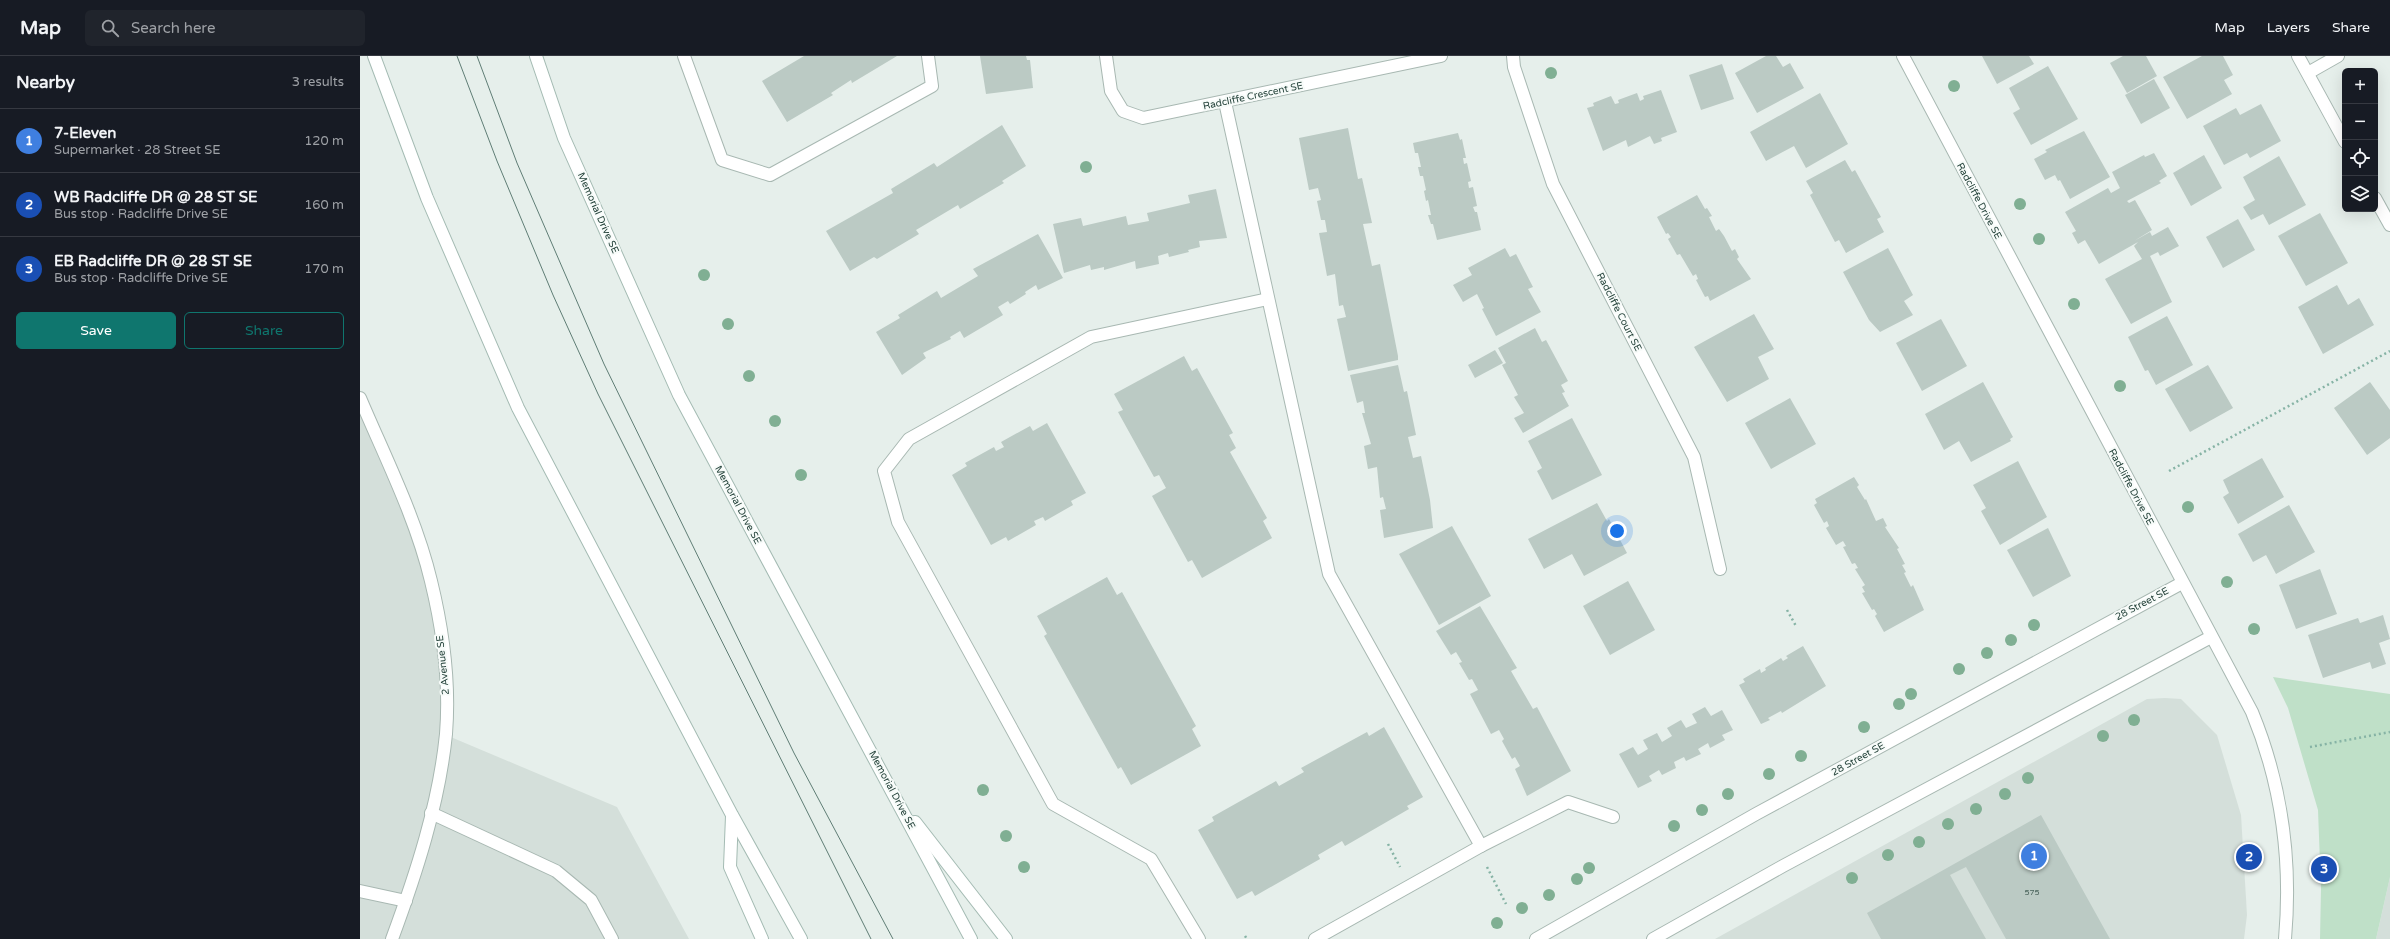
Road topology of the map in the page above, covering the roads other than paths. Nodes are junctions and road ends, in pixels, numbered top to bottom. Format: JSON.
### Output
{"nodes":[{"id":1,"x":374,"y":56,"type":"edge"},
{"id":2,"x":536,"y":56,"type":"edge"},
{"id":3,"x":684,"y":56,"type":"edge"},
{"id":4,"x":928,"y":56,"type":"edge"},
{"id":5,"x":1106,"y":56,"type":"edge"},
{"id":6,"x":1441,"y":56,"type":"edge"},
{"id":7,"x":1513,"y":56,"type":"edge"},
{"id":8,"x":1903,"y":56,"type":"edge"},
{"id":9,"x":2298,"y":56,"type":"edge"},
{"id":10,"x":2338,"y":56,"type":"edge"},
{"id":11,"x":2308,"y":73,"type":"junction"},
{"id":12,"x":1225,"y":102,"type":"junction"},
{"id":13,"x":2344,"y":140,"type":"edge"},
{"id":14,"x":2378,"y":203,"type":"edge"},
{"id":15,"x":2390,"y":225,"type":"edge"},
{"id":16,"x":1268,"y":299,"type":"junction"},
{"id":17,"x":360,"y":398,"type":"edge"},
{"id":18,"x":1720,"y":569,"type":"dead end"},
{"id":19,"x":2182,"y":583,"type":"junction"},
{"id":20,"x":2211,"y":637,"type":"junction"},
{"id":21,"x":895,"y":796,"type":"junction"},
{"id":22,"x":431,"y":813,"type":"junction"},
{"id":23,"x":732,"y":815,"type":"junction"},
{"id":24,"x":1614,"y":817,"type":"dead end"},
{"id":25,"x":1481,"y":846,"type":"junction"},
{"id":26,"x":360,"y":891,"type":"edge"},
{"id":27,"x":406,"y":901,"type":"junction"},
{"id":28,"x":392,"y":939,"type":"edge"},
{"id":29,"x":612,"y":939,"type":"edge"},
{"id":30,"x":762,"y":939,"type":"edge"},
{"id":31,"x":801,"y":939,"type":"edge"},
{"id":32,"x":971,"y":939,"type":"edge"},
{"id":33,"x":1006,"y":939,"type":"edge"},
{"id":34,"x":1199,"y":939,"type":"edge"},
{"id":35,"x":1315,"y":939,"type":"edge"},
{"id":36,"x":1536,"y":939,"type":"edge"},
{"id":37,"x":1653,"y":939,"type":"edge"},
{"id":38,"x":2285,"y":939,"type":"edge"}],
"edges":[{"from":1,"to":23,"type":"street"},
{"from":2,"to":21,"type":"street","name":"Memorial Drive SE"},
{"from":3,"to":4,"type":"street"},
{"from":5,"to":12,"type":"street","name":"Radcliffe Crescent SE"},
{"from":6,"to":12,"type":"street","name":"Radcliffe Crescent SE"},
{"from":7,"to":18,"type":"street","name":"Radcliffe Court SE"},
{"from":8,"to":19,"type":"street","name":"Radcliffe Drive SE"},
{"from":9,"to":11,"type":"street"},
{"from":10,"to":11,"type":"street"},
{"from":11,"to":13,"type":"street"},
{"from":12,"to":16,"type":"street"},
{"from":14,"to":15,"type":"street"},
{"from":16,"to":25,"type":"street"},
{"from":16,"to":34,"type":"street"},
{"from":17,"to":22,"type":"street","name":"2 Avenue SE"},
{"from":19,"to":20,"type":"street","name":"Radcliffe Drive SE"},
{"from":19,"to":36,"type":"street","name":"28 Street SE"},
{"from":20,"to":37,"type":"street"},
{"from":20,"to":38,"type":"street","name":"Radcliffe Drive SE"},
{"from":21,"to":32,"type":"street","name":"Memorial Drive SE"},
{"from":21,"to":33,"type":"street"},
{"from":22,"to":27,"type":"street","name":"2 Avenue SE"},
{"from":22,"to":29,"type":"street"},
{"from":23,"to":30,"type":"street"},
{"from":23,"to":31,"type":"street"},
{"from":24,"to":25,"type":"street"},
{"from":25,"to":35,"type":"street"},
{"from":26,"to":27,"type":"street"},
{"from":27,"to":28,"type":"street","name":"2 Avenue SE"}]}
